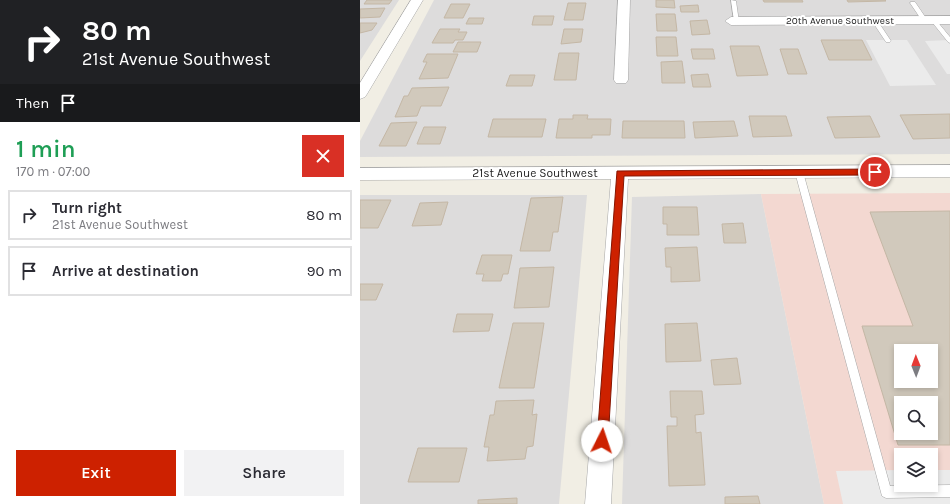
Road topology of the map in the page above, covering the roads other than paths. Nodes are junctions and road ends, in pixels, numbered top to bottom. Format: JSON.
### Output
{"nodes":[{"id":1,"x":417,"y":0,"type":"edge"},
{"id":2,"x":624,"y":0,"type":"edge"},
{"id":3,"x":733,"y":1,"type":"dead end"},
{"id":4,"x":913,"y":3,"type":"dead end"},
{"id":5,"x":950,"y":20,"type":"edge"},
{"id":6,"x":734,"y":21,"type":"joint"},
{"id":7,"x":875,"y":21,"type":"junction"},
{"id":8,"x":930,"y":21,"type":"junction"},
{"id":9,"x":888,"y":41,"type":"dead end"},
{"id":10,"x":950,"y":42,"type":"edge"},
{"id":11,"x":621,"y":80,"type":"dead end"},
{"id":12,"x":360,"y":94,"type":"edge"},
{"id":13,"x":800,"y":172,"type":"junction"},
{"id":14,"x":950,"y":172,"type":"edge"},
{"id":15,"x":620,"y":173,"type":"junction"},
{"id":16,"x":360,"y":174,"type":"edge"},
{"id":17,"x":950,"y":491,"type":"edge"},
{"id":18,"x":598,"y":504,"type":"edge"}],
"edges":[{"from":1,"to":12,"type":"street"},
{"from":2,"to":11,"type":"street"},
{"from":3,"to":6,"type":"lane"},
{"from":4,"to":8,"type":"lane"},
{"from":5,"to":8,"type":"street","name":"20th Avenue Southwest"},
{"from":6,"to":7,"type":"street","name":"20th Avenue Southwest"},
{"from":7,"to":8,"type":"street","name":"20th Avenue Southwest"},
{"from":7,"to":9,"type":"lane"},
{"from":8,"to":10,"type":"lane"},
{"from":13,"to":14,"type":"street","name":"21st Avenue Southwest"},
{"from":13,"to":15,"type":"street","name":"21st Avenue Southwest"},
{"from":13,"to":17,"type":"lane"},
{"from":15,"to":16,"type":"street","name":"21st Avenue Southwest"},
{"from":15,"to":18,"type":"street"}]}
